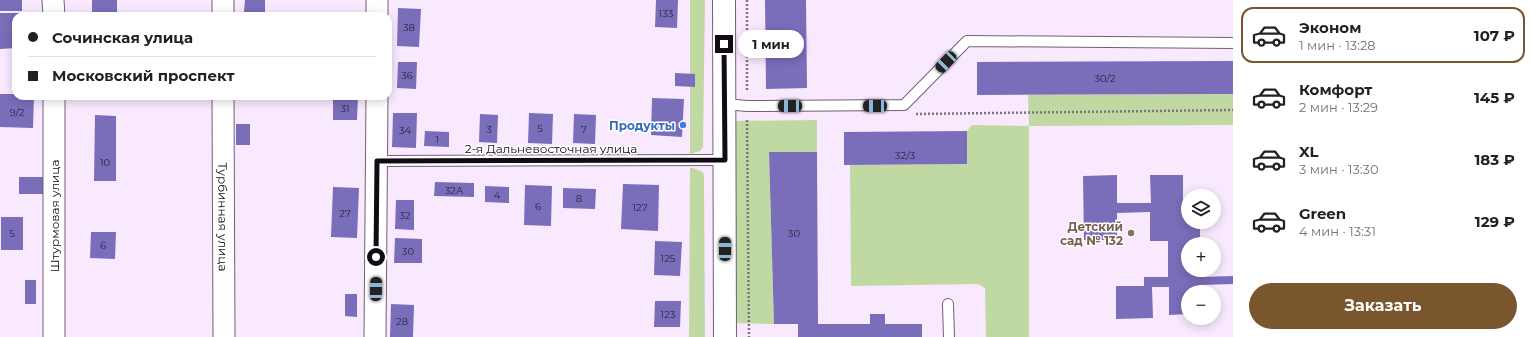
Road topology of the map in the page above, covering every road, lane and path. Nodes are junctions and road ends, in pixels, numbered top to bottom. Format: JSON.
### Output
{"nodes":[{"id":1,"x":54,"y":0,"type":"edge"},
{"id":2,"x":223,"y":0,"type":"edge"},
{"id":3,"x":377,"y":0,"type":"edge"},
{"id":4,"x":724,"y":0,"type":"edge"},
{"id":5,"x":747,"y":0,"type":"edge"},
{"id":6,"x":54,"y":12,"type":"edge"},
{"id":7,"x":223,"y":12,"type":"edge"},
{"id":8,"x":377,"y":12,"type":"edge"},
{"id":9,"x":1233,"y":43,"type":"edge"},
{"id":10,"x":54,"y":100,"type":"edge"},
{"id":11,"x":224,"y":100,"type":"edge"},
{"id":12,"x":377,"y":100,"type":"edge"},
{"id":13,"x":725,"y":104,"type":"junction"},
{"id":14,"x":747,"y":106,"type":"junction"},
{"id":15,"x":1233,"y":110,"type":"edge"},
{"id":16,"x":909,"y":114,"type":"dead end"},
{"id":17,"x":725,"y":160,"type":"junction"},
{"id":18,"x":377,"y":161,"type":"junction"},
{"id":19,"x":948,"y":304,"type":"dead end"},
{"id":20,"x":54,"y":337,"type":"edge"},
{"id":21,"x":224,"y":337,"type":"edge"},
{"id":22,"x":376,"y":337,"type":"edge"},
{"id":23,"x":725,"y":337,"type":"edge"},
{"id":24,"x":749,"y":337,"type":"edge"},
{"id":25,"x":949,"y":337,"type":"edge"}],
"edges":[{"from":1,"to":6,"type":"street"},
{"from":2,"to":7,"type":"street"},
{"from":3,"to":8,"type":"street"},
{"from":4,"to":13,"type":"street"},
{"from":5,"to":14,"type":"path"},
{"from":9,"to":14,"type":"lane"},
{"from":10,"to":20,"type":"street","name":"Штурмовая улица"},
{"from":11,"to":21,"type":"street","name":"Турбинная улица"},
{"from":12,"to":18,"type":"street"},
{"from":13,"to":14,"type":"lane"},
{"from":13,"to":17,"type":"street"},
{"from":14,"to":24,"type":"path"},
{"from":15,"to":16,"type":"path"},
{"from":17,"to":18,"type":"lane","name":"2-я Дальневосточная улица"},
{"from":17,"to":23,"type":"street"},
{"from":18,"to":22,"type":"street"},
{"from":19,"to":25,"type":"lane"}]}
